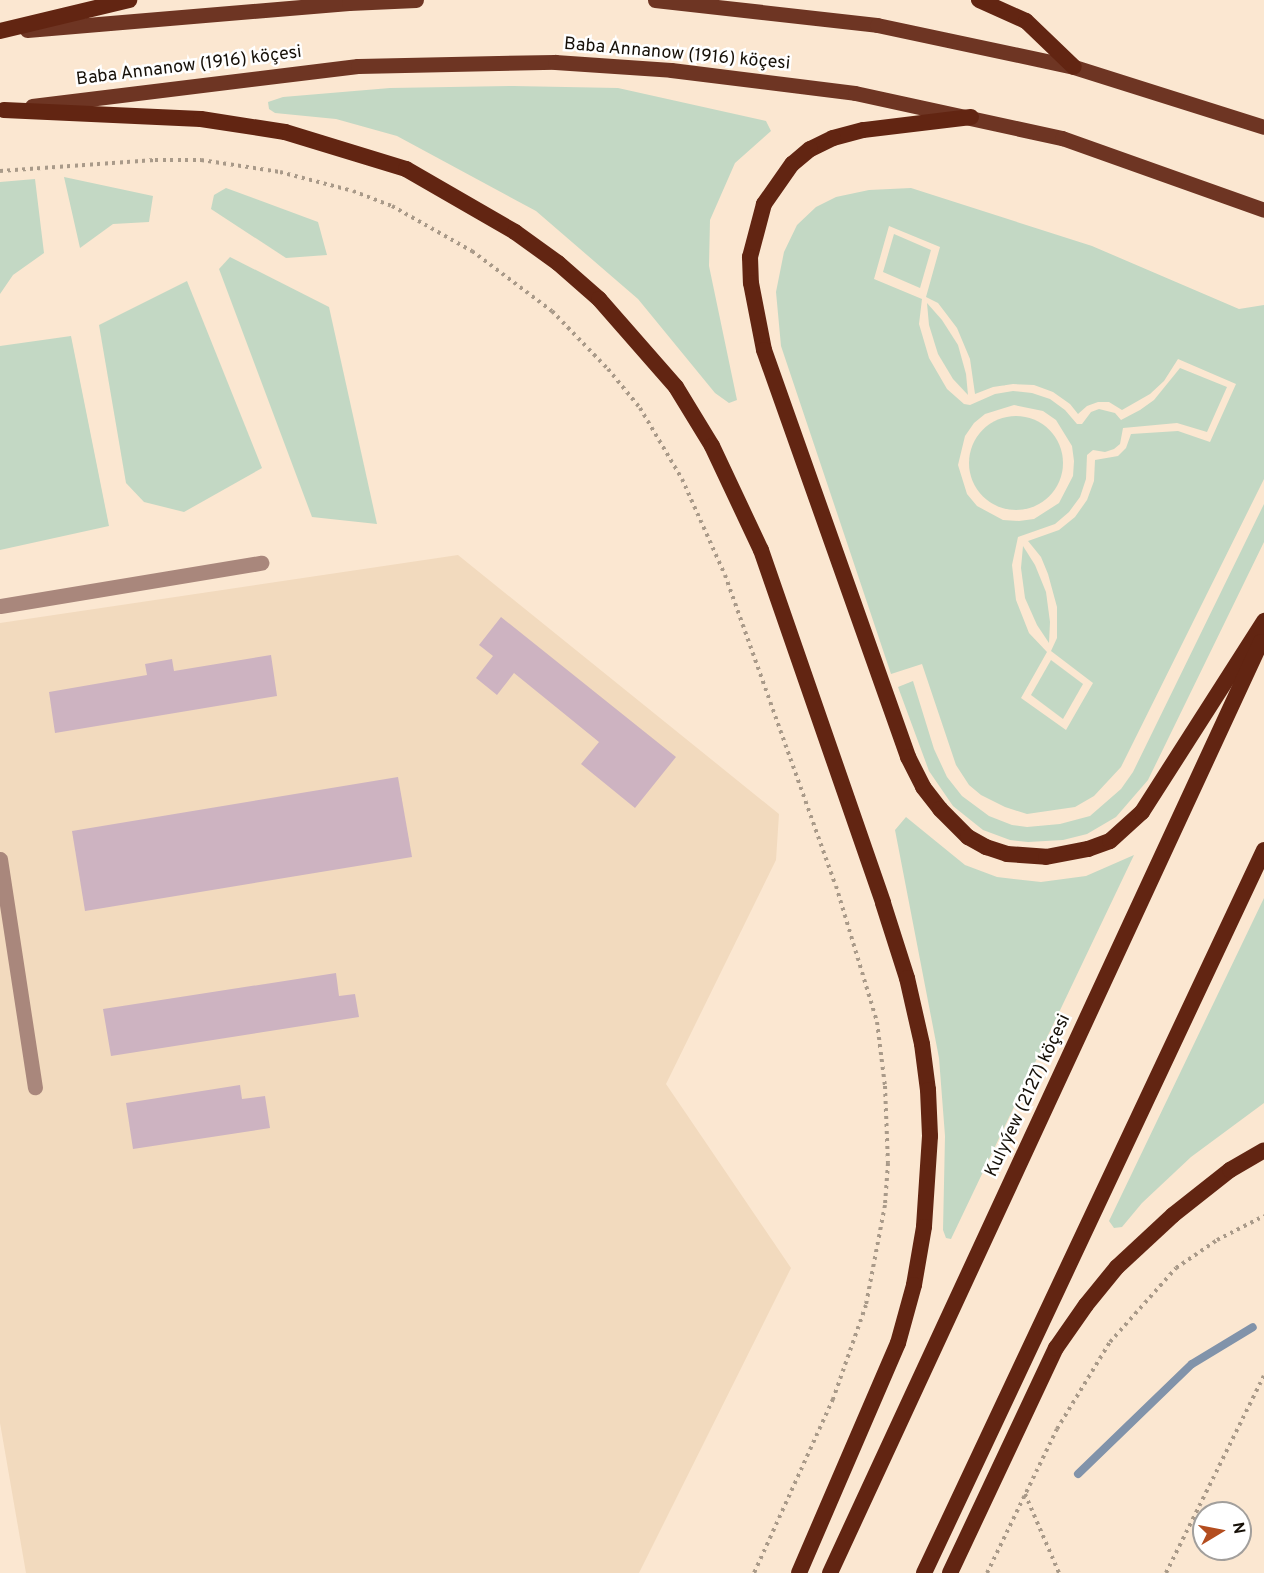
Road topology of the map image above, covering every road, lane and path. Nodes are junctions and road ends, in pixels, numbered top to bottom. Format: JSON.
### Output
{"nodes":[{"id":1,"x":129,"y":0,"type":"edge"},
{"id":2,"x":416,"y":0,"type":"edge"},
{"id":3,"x":655,"y":0,"type":"edge"},
{"id":4,"x":980,"y":0,"type":"edge"},
{"id":5,"x":0,"y":32,"type":"edge"},
{"id":6,"x":1074,"y":67,"type":"junction"},
{"id":7,"x":2,"y":110,"type":"edge"},
{"id":8,"x":971,"y":117,"type":"junction"},
{"id":9,"x":1264,"y":127,"type":"edge"},
{"id":10,"x":0,"y":171,"type":"edge"},
{"id":11,"x":1264,"y":210,"type":"edge"},
{"id":12,"x":261,"y":563,"type":"dead end"},
{"id":13,"x":0,"y":606,"type":"edge"},
{"id":14,"x":1264,"y":621,"type":"edge"},
{"id":15,"x":1264,"y":636,"type":"edge"},
{"id":16,"x":1264,"y":850,"type":"edge"},
{"id":17,"x":0,"y":859,"type":"edge"},
{"id":18,"x":35,"y":1087,"type":"dead end"},
{"id":19,"x":1264,"y":1150,"type":"edge"},
{"id":20,"x":1264,"y":1216,"type":"edge"},
{"id":21,"x":1264,"y":1376,"type":"edge"},
{"id":22,"x":1024,"y":1493,"type":"junction"},
{"id":23,"x":754,"y":1573,"type":"edge"},
{"id":24,"x":799,"y":1573,"type":"edge"},
{"id":25,"x":830,"y":1573,"type":"edge"},
{"id":26,"x":924,"y":1573,"type":"edge"},
{"id":27,"x":950,"y":1573,"type":"edge"},
{"id":28,"x":987,"y":1573,"type":"edge"},
{"id":29,"x":1059,"y":1573,"type":"edge"},
{"id":30,"x":1166,"y":1573,"type":"edge"}],
"edges":[{"from":1,"to":5,"type":"highway"},
{"from":2,"to":5,"type":"main road"},
{"from":3,"to":6,"type":"main road"},
{"from":4,"to":6,"type":"highway"},
{"from":6,"to":9,"type":"main road"},
{"from":7,"to":8,"type":"main road","name":"Baba Annanow (1916) köçesi"},
{"from":7,"to":24,"type":"highway"},
{"from":8,"to":11,"type":"main road","name":"Baba Annanow (1916) köçesi"},
{"from":8,"to":14,"type":"highway"},
{"from":10,"to":23,"type":"path"},
{"from":12,"to":13,"type":"lane"},
{"from":15,"to":25,"type":"highway","name":"Kulyýew (2127) köçesi"},
{"from":16,"to":26,"type":"highway"},
{"from":17,"to":18,"type":"lane"},
{"from":19,"to":27,"type":"highway"},
{"from":20,"to":22,"type":"path"},
{"from":21,"to":30,"type":"path"},
{"from":22,"to":28,"type":"path"},
{"from":22,"to":29,"type":"path"}]}
